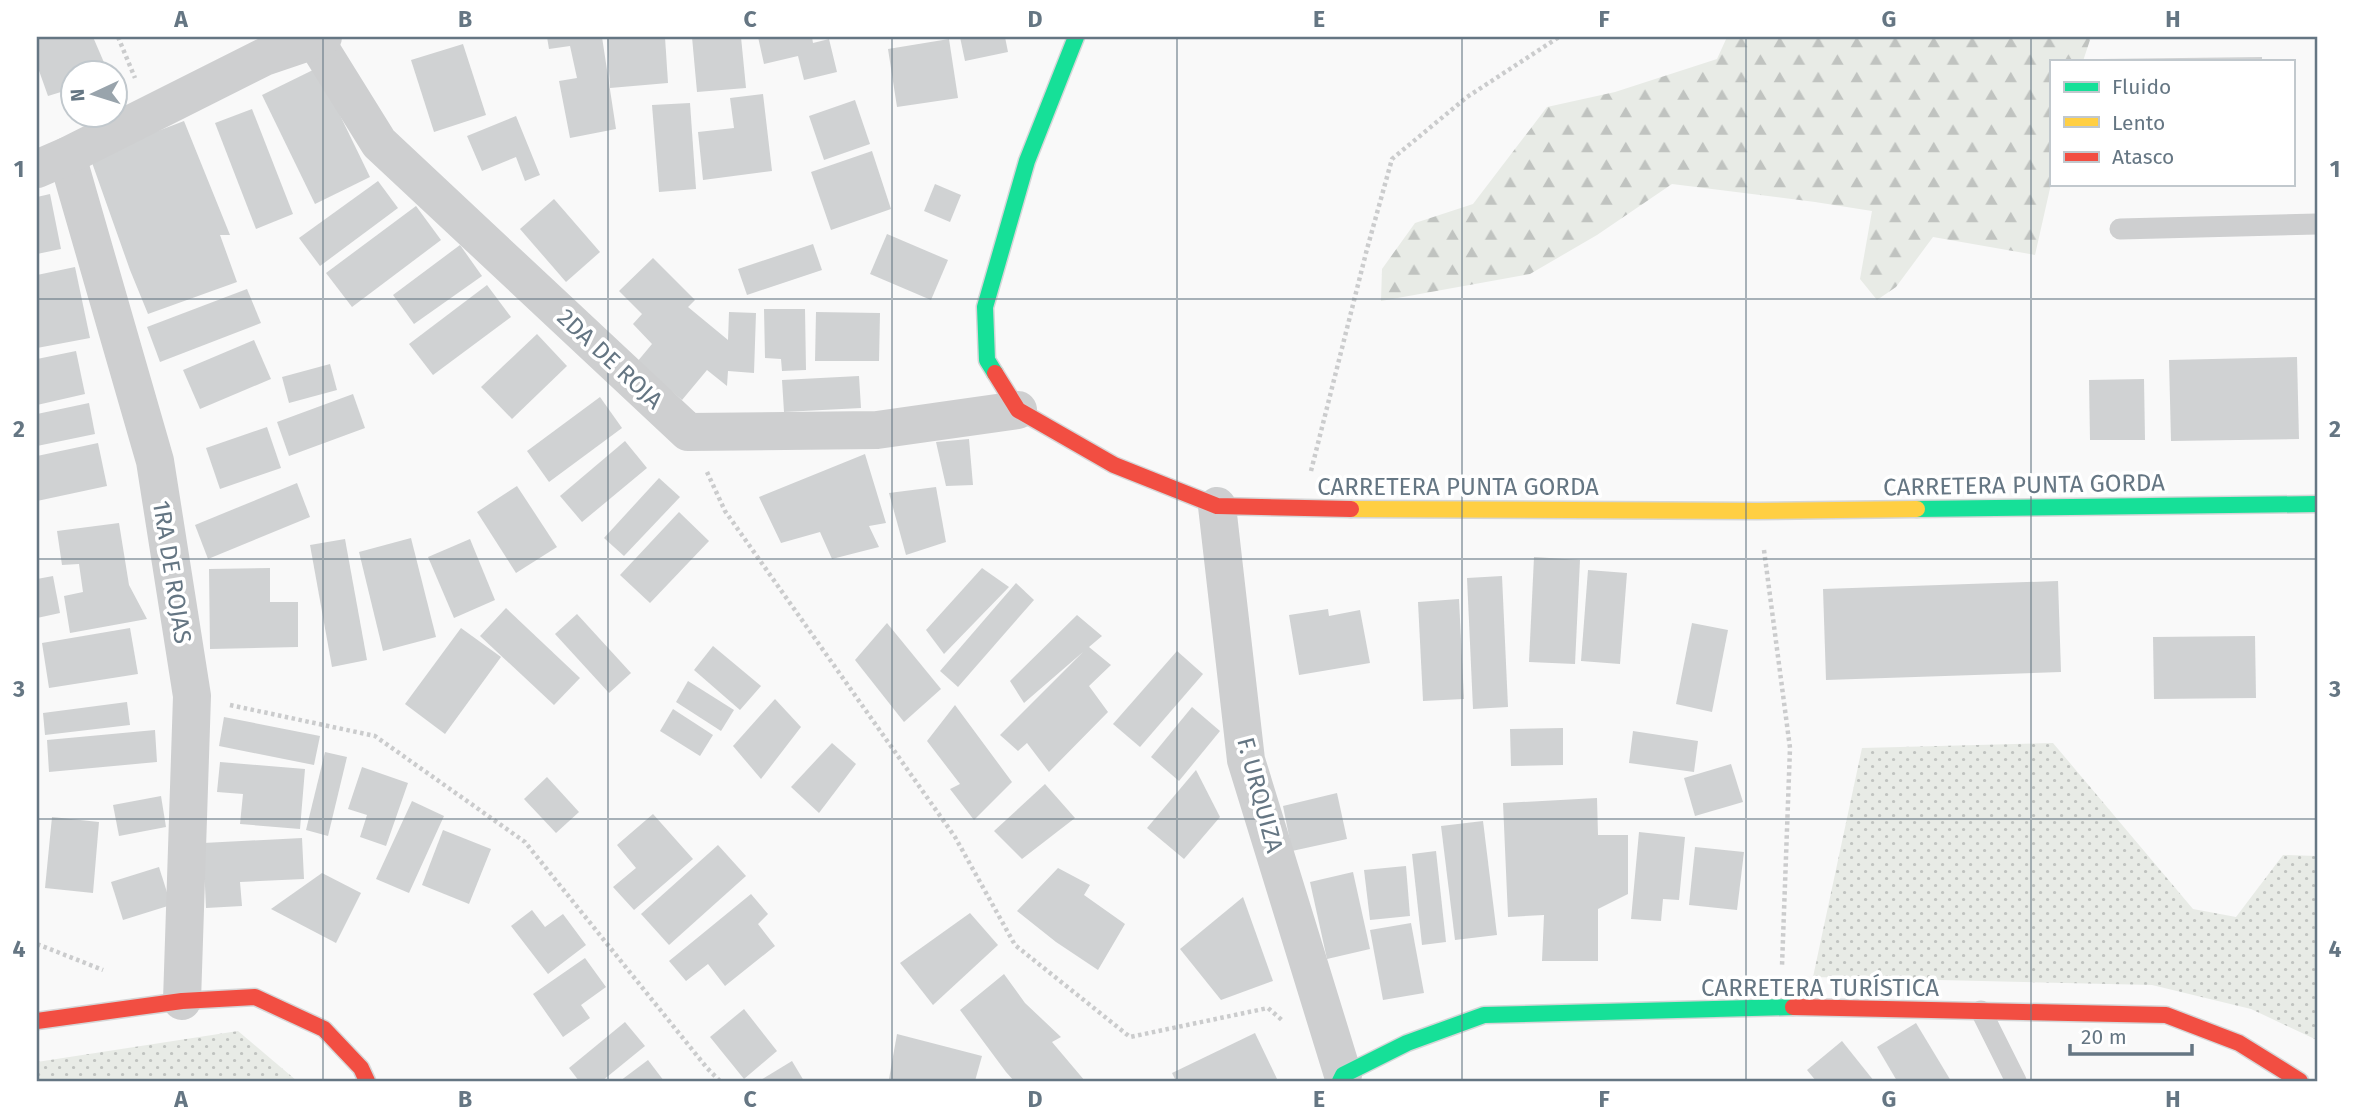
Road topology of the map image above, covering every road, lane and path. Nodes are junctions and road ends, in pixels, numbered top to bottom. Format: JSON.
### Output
{"nodes":[{"id":1,"x":1076,"y":37,"type":"edge"},
{"id":2,"x":1559,"y":37,"type":"edge"},
{"id":3,"x":319,"y":38,"type":"edge"},
{"id":4,"x":52,"y":162,"type":"edge"},
{"id":5,"x":2317,"y":224,"type":"edge"},
{"id":6,"x":2120,"y":229,"type":"dead end"},
{"id":7,"x":1018,"y":410,"type":"junction"},
{"id":8,"x":688,"y":432,"type":"junction"},
{"id":9,"x":2317,"y":504,"type":"edge"},
{"id":10,"x":1217,"y":506,"type":"junction"},
{"id":11,"x":1301,"y":509,"type":"junction"},
{"id":12,"x":1757,"y":511,"type":"junction"},
{"id":13,"x":192,"y":696,"type":"junction"},
{"id":14,"x":182,"y":1001,"type":"junction"},
{"id":15,"x":1780,"y":1007,"type":"junction"},
{"id":16,"x":1981,"y":1012,"type":"junction"},
{"id":17,"x":37,"y":1021,"type":"edge"},
{"id":18,"x":1287,"y":1025,"type":"dead end"},
{"id":19,"x":1341,"y":1078,"type":"edge"},
{"id":20,"x":367,"y":1081,"type":"edge"},
{"id":21,"x":720,"y":1081,"type":"edge"},
{"id":22,"x":2015,"y":1081,"type":"edge"},
{"id":23,"x":2301,"y":1081,"type":"edge"}],
"edges":[{"from":1,"to":7,"type":"main road","name":"CARRETERA PUNTA GORDA"},
{"from":2,"to":11,"type":"path"},
{"from":3,"to":4,"type":"street"},
{"from":3,"to":8,"type":"street","name":"2DA DE ROJA"},
{"from":4,"to":13,"type":"street","name":"1RA DE ROJAS"},
{"from":5,"to":6,"type":"lane"},
{"from":7,"to":8,"type":"street"},
{"from":7,"to":10,"type":"main road","name":"CARRETERA PUNTA GORDA"},
{"from":8,"to":18,"type":"path"},
{"from":9,"to":12,"type":"main road","name":"CARRETERA PUNTA GORDA"},
{"from":10,"to":11,"type":"main road","name":"CARRETERA PUNTA GORDA"},
{"from":10,"to":19,"type":"street","name":"F. URQUIZA"},
{"from":11,"to":12,"type":"main road","name":"CARRETERA PUNTA GORDA"},
{"from":12,"to":15,"type":"path"},
{"from":13,"to":14,"type":"street","name":"1RA DE ROJAS"},
{"from":13,"to":21,"type":"path"},
{"from":14,"to":17,"type":"main road"},
{"from":14,"to":20,"type":"main road"},
{"from":15,"to":16,"type":"main road","name":"CARRETERA TURÍSTICA"},
{"from":15,"to":19,"type":"main road","name":"CARRETERA TURÍSTICA"},
{"from":16,"to":22,"type":"lane"},
{"from":16,"to":23,"type":"main road","name":"CARRETERA TURÍSTICA"}]}
